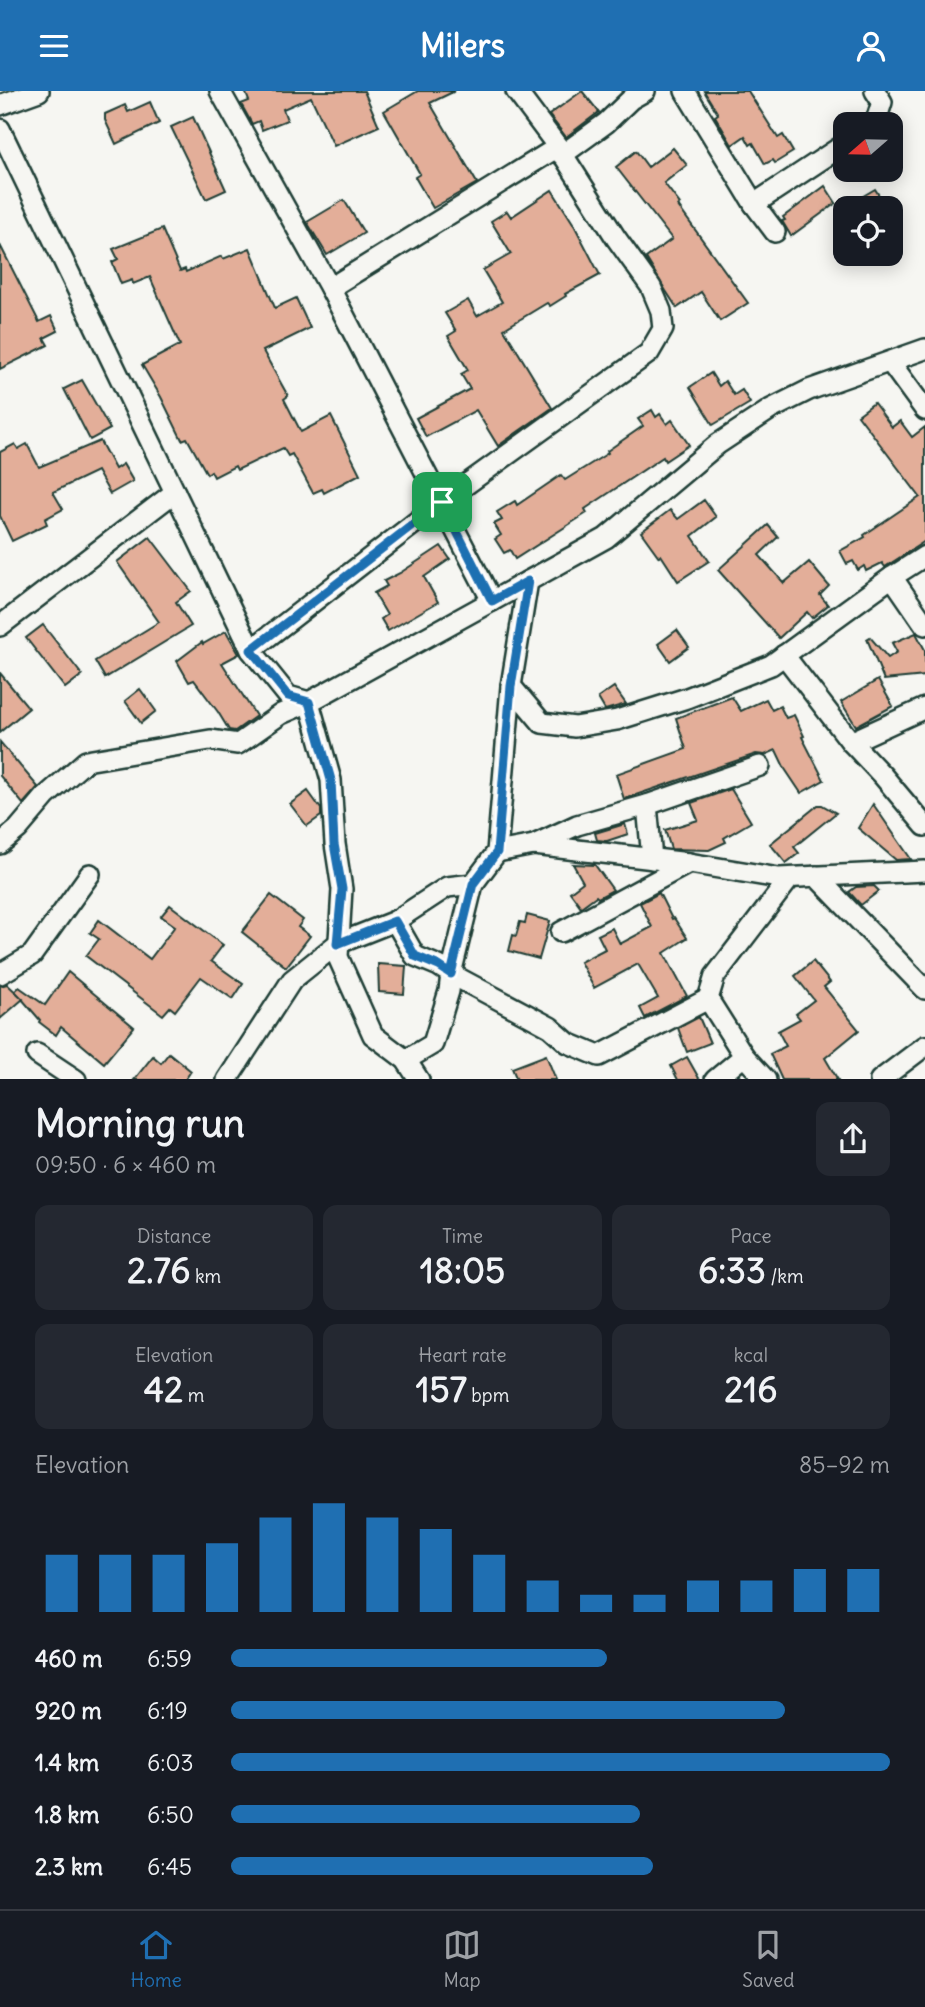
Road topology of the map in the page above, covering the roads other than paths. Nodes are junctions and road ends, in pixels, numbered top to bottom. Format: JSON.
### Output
{"nodes":[{"id":1,"x":39,"y":91,"type":"edge"},
{"id":2,"x":220,"y":91,"type":"edge"},
{"id":3,"x":516,"y":91,"type":"edge"},
{"id":4,"x":685,"y":91,"type":"edge"},
{"id":5,"x":875,"y":91,"type":"edge"},
{"id":6,"x":634,"y":94,"type":"edge"},
{"id":7,"x":0,"y":105,"type":"edge"},
{"id":8,"x":879,"y":112,"type":"edge"},
{"id":9,"x":0,"y":129,"type":"edge"},
{"id":10,"x":560,"y":151,"type":"junction"},
{"id":11,"x":833,"y":152,"type":"edge"},
{"id":12,"x":754,"y":204,"type":"junction"},
{"id":13,"x":775,"y":232,"type":"dead end"},
{"id":14,"x":330,"y":288,"type":"junction"},
{"id":15,"x":925,"y":349,"type":"edge"},
{"id":16,"x":890,"y":362,"type":"junction"},
{"id":17,"x":925,"y":410,"type":"edge"},
{"id":18,"x":175,"y":492,"type":"junction"},
{"id":19,"x":442,"y":502,"type":"junction"},
{"id":20,"x":925,"y":556,"type":"edge"},
{"id":21,"x":892,"y":577,"type":"junction"},
{"id":22,"x":528,"y":581,"type":"junction"},
{"id":23,"x":492,"y":601,"type":"junction"},
{"id":24,"x":925,"y":625,"type":"edge"},
{"id":25,"x":0,"y":626,"type":"edge"},
{"id":26,"x":251,"y":650,"type":"junction"},
{"id":27,"x":784,"y":655,"type":"junction"},
{"id":28,"x":511,"y":686,"type":"junction"},
{"id":29,"x":309,"y":702,"type":"junction"},
{"id":30,"x":925,"y":708,"type":"edge"},
{"id":31,"x":851,"y":742,"type":"junction"},
{"id":32,"x":760,"y":766,"type":"dead end"},
{"id":33,"x":647,"y":805,"type":"junction"},
{"id":34,"x":925,"y":825,"type":"edge"},
{"id":35,"x":0,"y":844,"type":"edge"},
{"id":36,"x":534,"y":845,"type":"junction"},
{"id":37,"x":497,"y":852,"type":"junction"},
{"id":38,"x":652,"y":859,"type":"junction"},
{"id":39,"x":689,"y":863,"type":"junction"},
{"id":40,"x":925,"y":871,"type":"edge"},
{"id":41,"x":90,"y":874,"type":"dead end"},
{"id":42,"x":816,"y":876,"type":"junction"},
{"id":43,"x":790,"y":878,"type":"junction"},
{"id":44,"x":473,"y":884,"type":"junction"},
{"id":45,"x":395,"y":921,"type":"junction"},
{"id":46,"x":561,"y":933,"type":"dead end"},
{"id":47,"x":337,"y":944,"type":"junction"},
{"id":48,"x":0,"y":974,"type":"edge"},
{"id":49,"x":451,"y":974,"type":"junction"},
{"id":50,"x":925,"y":989,"type":"edge"},
{"id":51,"x":708,"y":999,"type":"junction"},
{"id":52,"x":925,"y":1046,"type":"edge"},
{"id":53,"x":37,"y":1054,"type":"dead end"},
{"id":54,"x":744,"y":1056,"type":"junction"},
{"id":55,"x":406,"y":1060,"type":"junction"},
{"id":56,"x":74,"y":1079,"type":"edge"},
{"id":57,"x":228,"y":1079,"type":"edge"},
{"id":58,"x":418,"y":1079,"type":"edge"},
{"id":59,"x":717,"y":1079,"type":"edge"},
{"id":60,"x":765,"y":1079,"type":"edge"},
{"id":61,"x":881,"y":1079,"type":"edge"}],
"edges":[{"from":1,"to":7,"type":"street"},
{"from":2,"to":14,"type":"street"},
{"from":3,"to":10,"type":"street"},
{"from":4,"to":12,"type":"street"},
{"from":5,"to":8,"type":"street"},
{"from":6,"to":10,"type":"street"},
{"from":9,"to":18,"type":"street"},
{"from":10,"to":14,"type":"street"},
{"from":10,"to":19,"type":"street"},
{"from":11,"to":12,"type":"street"},
{"from":12,"to":13,"type":"street"},
{"from":14,"to":19,"type":"street"},
{"from":15,"to":16,"type":"street"},
{"from":16,"to":17,"type":"street"},
{"from":16,"to":22,"type":"street"},
{"from":18,"to":25,"type":"street"},
{"from":18,"to":26,"type":"street"},
{"from":19,"to":23,"type":"street"},
{"from":19,"to":26,"type":"street"},
{"from":20,"to":21,"type":"street"},
{"from":21,"to":24,"type":"street"},
{"from":21,"to":27,"type":"street"},
{"from":22,"to":23,"type":"street"},
{"from":22,"to":28,"type":"street"},
{"from":23,"to":29,"type":"street"},
{"from":26,"to":29,"type":"street"},
{"from":27,"to":28,"type":"street"},
{"from":27,"to":31,"type":"street"},
{"from":28,"to":37,"type":"street"},
{"from":29,"to":35,"type":"street"},
{"from":29,"to":47,"type":"street"},
{"from":30,"to":31,"type":"street"},
{"from":31,"to":34,"type":"street"},
{"from":32,"to":33,"type":"street"},
{"from":33,"to":36,"type":"street"},
{"from":33,"to":38,"type":"street"},
{"from":36,"to":37,"type":"street"},
{"from":36,"to":38,"type":"street"},
{"from":37,"to":44,"type":"street"},
{"from":38,"to":39,"type":"street"},
{"from":39,"to":43,"type":"street"},
{"from":39,"to":46,"type":"street"},
{"from":40,"to":42,"type":"street"},
{"from":41,"to":48,"type":"street"},
{"from":42,"to":43,"type":"street"},
{"from":42,"to":50,"type":"street"},
{"from":43,"to":51,"type":"street"},
{"from":44,"to":45,"type":"street"},
{"from":44,"to":49,"type":"street"},
{"from":45,"to":47,"type":"street"},
{"from":45,"to":49,"type":"street"},
{"from":47,"to":55,"type":"street"},
{"from":47,"to":57,"type":"street"},
{"from":49,"to":51,"type":"street"},
{"from":49,"to":55,"type":"street"},
{"from":51,"to":54,"type":"street"},
{"from":52,"to":61,"type":"street"},
{"from":53,"to":56,"type":"street"},
{"from":54,"to":59,"type":"street"},
{"from":54,"to":60,"type":"street"},
{"from":55,"to":58,"type":"street"}]}
